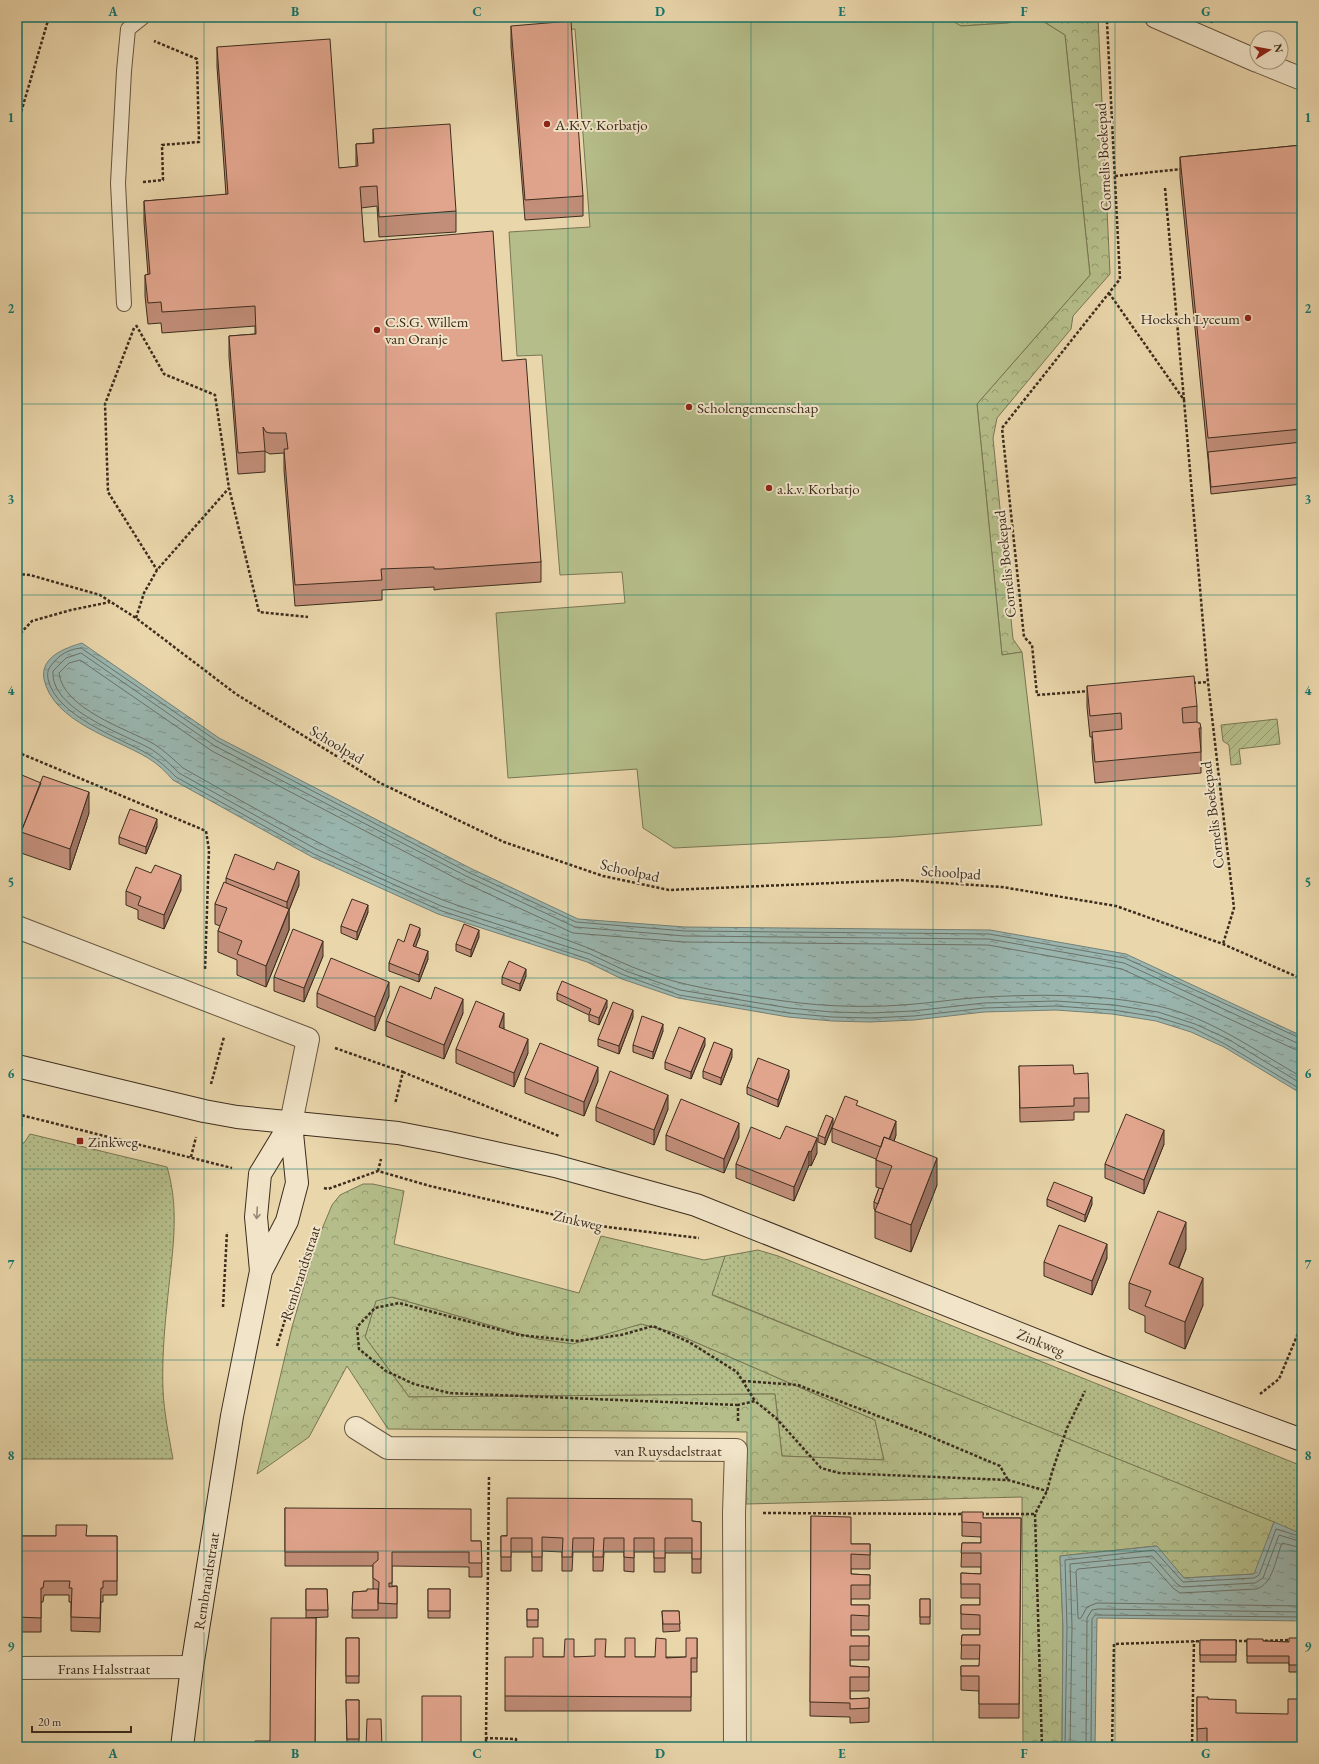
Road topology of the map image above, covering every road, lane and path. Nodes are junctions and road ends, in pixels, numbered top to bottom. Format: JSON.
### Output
{"nodes":[{"id":1,"x":49,"y":17,"type":"edge"},
{"id":2,"x":143,"y":17,"type":"edge"},
{"id":3,"x":1110,"y":17,"type":"edge"},
{"id":4,"x":1156,"y":17,"type":"edge"},
{"id":5,"x":128,"y":29,"type":"junction"},
{"id":6,"x":1249,"y":58,"type":"edge"},
{"id":7,"x":1279,"y":70,"type":"edge"},
{"id":8,"x":1302,"y":80,"type":"edge"},
{"id":9,"x":17,"y":126,"type":"edge"},
{"id":10,"x":1185,"y":169,"type":"edge"},
{"id":11,"x":1115,"y":176,"type":"junction"},
{"id":12,"x":118,"y":183,"type":"junction"},
{"id":13,"x":1165,"y":188,"type":"dead end"},
{"id":14,"x":1109,"y":293,"type":"junction"},
{"id":15,"x":124,"y":304,"type":"dead end"},
{"id":16,"x":1184,"y":400,"type":"junction"},
{"id":17,"x":229,"y":488,"type":"junction"},
{"id":18,"x":157,"y":570,"type":"junction"},
{"id":19,"x":17,"y":574,"type":"edge"},
{"id":20,"x":111,"y":602,"type":"junction"},
{"id":21,"x":136,"y":618,"type":"junction"},
{"id":22,"x":308,"y":618,"type":"dead end"},
{"id":23,"x":17,"y":637,"type":"edge"},
{"id":24,"x":1208,"y":682,"type":"junction"},
{"id":25,"x":1193,"y":683,"type":"edge"},
{"id":26,"x":1092,"y":691,"type":"edge"},
{"id":27,"x":17,"y":752,"type":"edge"},
{"id":28,"x":17,"y":927,"type":"edge"},
{"id":29,"x":1222,"y":944,"type":"junction"},
{"id":30,"x":1302,"y":978,"type":"edge"},
{"id":31,"x":195,"y":995,"type":"junction"},
{"id":32,"x":308,"y":1039,"type":"junction"},
{"id":33,"x":17,"y":1066,"type":"edge"},
{"id":34,"x":17,"y":1114,"type":"edge"},
{"id":35,"x":291,"y":1123,"type":"junction"},
{"id":36,"x":387,"y":1132,"type":"junction"},
{"id":37,"x":230,"y":1168,"type":"dead end"},
{"id":38,"x":378,"y":1171,"type":"junction"},
{"id":39,"x":325,"y":1197,"type":"dead end"},
{"id":40,"x":700,"y":1238,"type":"dead end"},
{"id":41,"x":310,"y":1241,"type":"dead end"},
{"id":42,"x":261,"y":1271,"type":"junction"},
{"id":43,"x":1302,"y":1324,"type":"edge"},
{"id":44,"x":277,"y":1348,"type":"dead end"},
{"id":45,"x":1098,"y":1365,"type":"junction"},
{"id":46,"x":742,"y":1381,"type":"junction"},
{"id":47,"x":755,"y":1402,"type":"junction"},
{"id":48,"x":738,"y":1405,"type":"junction"},
{"id":49,"x":1232,"y":1414,"type":"junction"},
{"id":50,"x":356,"y":1428,"type":"dead end"},
{"id":51,"x":1302,"y":1440,"type":"edge"},
{"id":52,"x":489,"y":1449,"type":"junction"},
{"id":53,"x":736,"y":1450,"type":"junction"},
{"id":54,"x":1008,"y":1480,"type":"junction"},
{"id":55,"x":1047,"y":1491,"type":"junction"},
{"id":56,"x":734,"y":1513,"type":"junction"},
{"id":57,"x":971,"y":1514,"type":"edge"},
{"id":58,"x":979,"y":1514,"type":"edge"},
{"id":59,"x":1035,"y":1514,"type":"junction"},
{"id":60,"x":1294,"y":1640,"type":"edge"},
{"id":61,"x":1194,"y":1641,"type":"junction"},
{"id":62,"x":1209,"y":1641,"type":"edge"},
{"id":63,"x":1232,"y":1641,"type":"edge"},
{"id":64,"x":192,"y":1667,"type":"junction"},
{"id":65,"x":17,"y":1668,"type":"edge"},
{"id":66,"x":486,"y":1738,"type":"junction"},
{"id":67,"x":182,"y":1747,"type":"edge"},
{"id":68,"x":486,"y":1747,"type":"edge"},
{"id":69,"x":516,"y":1747,"type":"edge"},
{"id":70,"x":736,"y":1747,"type":"edge"},
{"id":71,"x":1042,"y":1747,"type":"edge"},
{"id":72,"x":1112,"y":1747,"type":"edge"},
{"id":73,"x":1192,"y":1747,"type":"edge"}],
"edges":[{"from":1,"to":9,"type":"path"},
{"from":2,"to":5,"type":"lane"},
{"from":3,"to":11,"type":"path","name":"Cornelis Boekepad"},
{"from":4,"to":6,"type":"street"},
{"from":5,"to":12,"type":"lane"},
{"from":5,"to":12,"type":"path"},
{"from":7,"to":8,"type":"street"},
{"from":10,"to":11,"type":"path"},
{"from":11,"to":14,"type":"path","name":"Cornelis Boekepad"},
{"from":12,"to":15,"type":"lane"},
{"from":13,"to":16,"type":"path","name":"Cornelis Boekepad"},
{"from":14,"to":16,"type":"path"},
{"from":14,"to":26,"type":"path","name":"Cornelis Boekepad"},
{"from":16,"to":24,"type":"path","name":"Cornelis Boekepad"},
{"from":17,"to":18,"type":"path"},
{"from":17,"to":18,"type":"path"},
{"from":17,"to":22,"type":"path"},
{"from":18,"to":21,"type":"path"},
{"from":19,"to":20,"type":"path","name":"Schoolpad"},
{"from":20,"to":21,"type":"path","name":"Schoolpad"},
{"from":20,"to":23,"type":"path"},
{"from":21,"to":29,"type":"path","name":"Schoolpad"},
{"from":24,"to":25,"type":"path"},
{"from":24,"to":29,"type":"path","name":"Cornelis Boekepad"},
{"from":27,"to":31,"type":"path"},
{"from":28,"to":31,"type":"street"},
{"from":29,"to":30,"type":"path","name":"Schoolpad"},
{"from":31,"to":32,"type":"street"},
{"from":32,"to":35,"type":"street"},
{"from":32,"to":36,"type":"path"},
{"from":33,"to":35,"type":"street","name":"Zinkweg"},
{"from":34,"to":37,"type":"path"},
{"from":35,"to":36,"type":"street","name":"Zinkweg"},
{"from":35,"to":42,"type":"street","name":"Rembrandtstraat"},
{"from":35,"to":42,"type":"street","name":"Rembrandtstraat","one_way":true},
{"from":36,"to":38,"type":"path"},
{"from":36,"to":45,"type":"street","name":"Zinkweg"},
{"from":38,"to":39,"type":"path"},
{"from":38,"to":40,"type":"path","name":"Zinkweg"},
{"from":41,"to":44,"type":"path","name":"Rembrandtstraat"},
{"from":42,"to":64,"type":"street","name":"Rembrandtstraat"},
{"from":43,"to":49,"type":"path"},
{"from":45,"to":49,"type":"street","name":"Zinkweg"},
{"from":45,"to":55,"type":"path"},
{"from":46,"to":47,"type":"path"},
{"from":46,"to":48,"type":"path"},
{"from":46,"to":54,"type":"path"},
{"from":47,"to":48,"type":"path"},
{"from":47,"to":54,"type":"path"},
{"from":48,"to":53,"type":"path"},
{"from":49,"to":51,"type":"street","name":"Zinkweg"},
{"from":50,"to":52,"type":"street","name":"van Ruysdaelstraat"},
{"from":52,"to":53,"type":"street","name":"van Ruysdaelstraat"},
{"from":52,"to":66,"type":"path"},
{"from":53,"to":56,"type":"street","name":"van Ruysdaelstraat"},
{"from":54,"to":55,"type":"path"},
{"from":55,"to":59,"type":"path"},
{"from":56,"to":57,"type":"path"},
{"from":56,"to":70,"type":"street","name":"van Ruysdaelstraat"},
{"from":58,"to":59,"type":"path"},
{"from":59,"to":71,"type":"path"},
{"from":60,"to":63,"type":"path"},
{"from":61,"to":62,"type":"path"},
{"from":61,"to":72,"type":"path"},
{"from":61,"to":73,"type":"path"},
{"from":64,"to":65,"type":"street","name":"Frans Halsstraat"},
{"from":64,"to":67,"type":"street","name":"Rembrandtstraat"},
{"from":66,"to":68,"type":"path"},
{"from":66,"to":69,"type":"path"}]}
